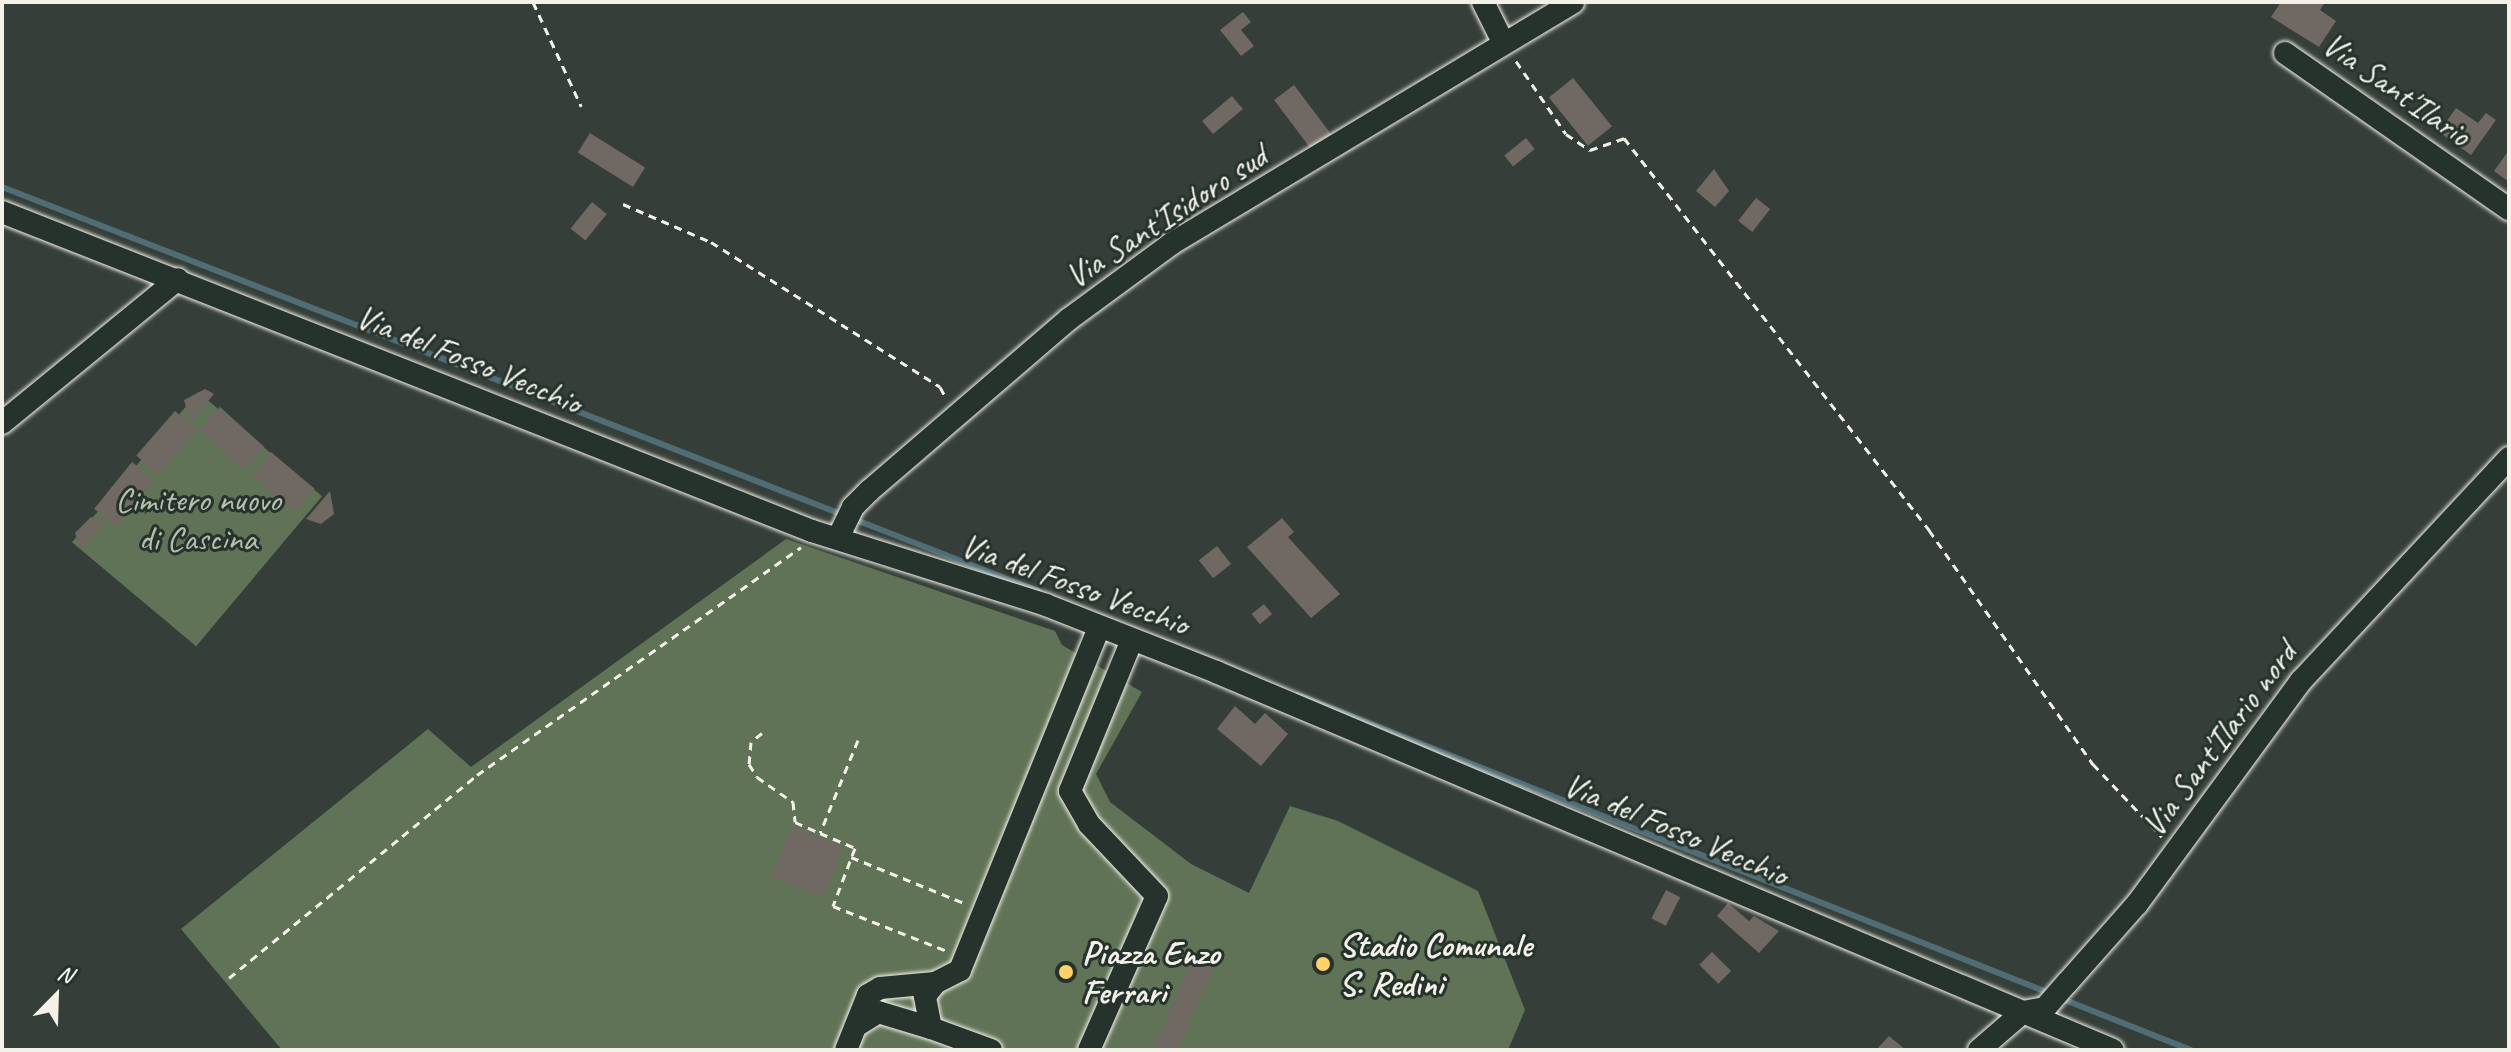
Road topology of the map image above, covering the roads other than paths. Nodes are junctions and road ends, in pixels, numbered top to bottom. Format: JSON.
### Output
{"nodes":[{"id":1,"x":1483,"y":2,"type":"edge"},
{"id":2,"x":1573,"y":2,"type":"edge"},
{"id":3,"x":1503,"y":42,"type":"junction"},
{"id":4,"x":2285,"y":53,"type":"dead end"},
{"id":5,"x":2509,"y":209,"type":"edge"},
{"id":6,"x":2,"y":212,"type":"edge"},
{"id":7,"x":178,"y":279,"type":"junction"},
{"id":8,"x":2,"y":423,"type":"edge"},
{"id":9,"x":2509,"y":458,"type":"edge"},
{"id":10,"x":845,"y":523,"type":"junction"},
{"id":11,"x":1099,"y":627,"type":"junction"},
{"id":12,"x":1132,"y":640,"type":"junction"},
{"id":13,"x":1037,"y":784,"type":"junction"},
{"id":14,"x":1070,"y":791,"type":"junction"},
{"id":15,"x":935,"y":983,"type":"junction"},
{"id":16,"x":2034,"y":1010,"type":"junction"},
{"id":17,"x":856,"y":1026,"type":"junction"},
{"id":18,"x":931,"y":1028,"type":"junction"},
{"id":19,"x":846,"y":1050,"type":"edge"},
{"id":20,"x":991,"y":1050,"type":"edge"},
{"id":21,"x":1089,"y":1050,"type":"edge"},
{"id":22,"x":1979,"y":1050,"type":"edge"},
{"id":23,"x":2113,"y":1050,"type":"edge"}],
"edges":[{"from":1,"to":3,"type":"street"},
{"from":2,"to":3,"type":"street","name":"Via Sant'Isidoro sud"},
{"from":3,"to":10,"type":"street","name":"Via Sant'Isidoro sud"},
{"from":4,"to":5,"type":"street","name":"Via Sant'Ilario"},
{"from":6,"to":7,"type":"street","name":"Via del Fosso Vecchio"},
{"from":7,"to":8,"type":"street"},
{"from":7,"to":10,"type":"street","name":"Via del Fosso Vecchio"},
{"from":9,"to":16,"type":"street","name":"Via Sant'Ilario nord"},
{"from":10,"to":11,"type":"street","name":"Via del Fosso Vecchio"},
{"from":11,"to":12,"type":"street","name":"Via del Fosso Vecchio"},
{"from":11,"to":13,"type":"street"},
{"from":12,"to":14,"type":"street"},
{"from":12,"to":16,"type":"street","name":"Via del Fosso Vecchio"},
{"from":13,"to":14,"type":"street"},
{"from":13,"to":15,"type":"street"},
{"from":14,"to":21,"type":"street"},
{"from":15,"to":17,"type":"street"},
{"from":15,"to":18,"type":"street"},
{"from":16,"to":22,"type":"street","name":"Via Sant'Ilario nord"},
{"from":16,"to":23,"type":"street","name":"Via del Fosso Vecchio"},
{"from":17,"to":18,"type":"street"},
{"from":17,"to":19,"type":"street"},
{"from":18,"to":20,"type":"street"}]}
